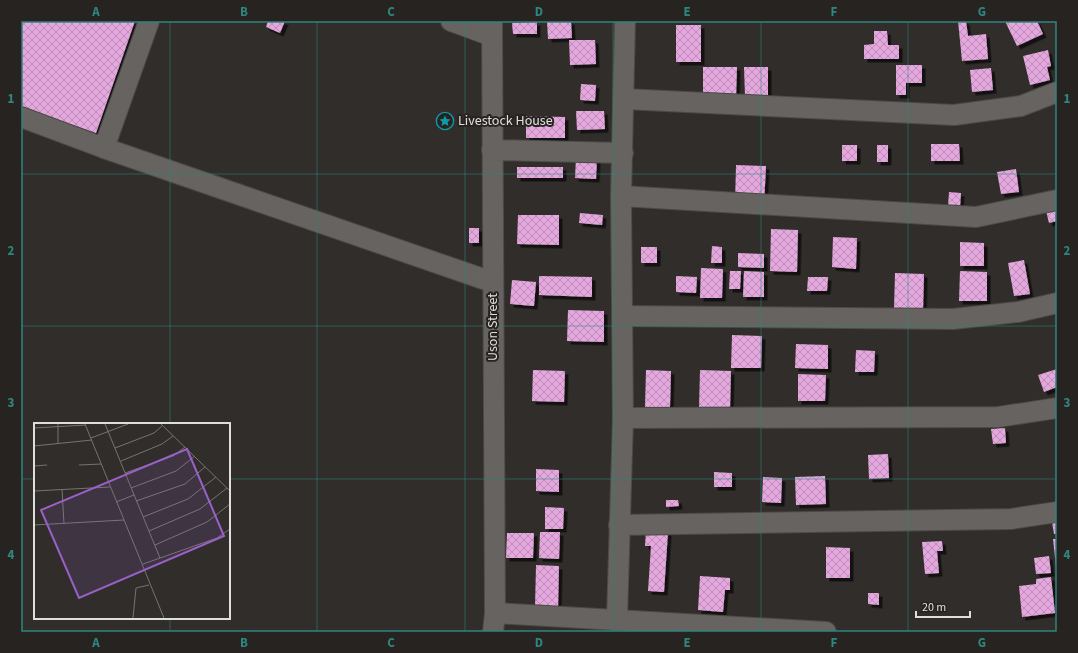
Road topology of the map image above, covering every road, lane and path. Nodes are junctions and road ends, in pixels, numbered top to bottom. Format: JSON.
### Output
{"nodes":[{"id":1,"x":149,"y":21,"type":"edge"},
{"id":2,"x":451,"y":21,"type":"edge"},
{"id":3,"x":625,"y":21,"type":"edge"},
{"id":4,"x":492,"y":28,"type":"edge"},
{"id":5,"x":1057,"y":92,"type":"edge"},
{"id":6,"x":624,"y":99,"type":"junction"},
{"id":7,"x":21,"y":117,"type":"edge"},
{"id":8,"x":104,"y":148,"type":"junction"},
{"id":9,"x":492,"y":150,"type":"junction"},
{"id":10,"x":623,"y":153,"type":"junction"},
{"id":11,"x":622,"y":196,"type":"junction"},
{"id":12,"x":1057,"y":200,"type":"edge"},
{"id":13,"x":492,"y":282,"type":"junction"},
{"id":14,"x":1057,"y":303,"type":"edge"},
{"id":15,"x":622,"y":316,"type":"junction"},
{"id":16,"x":1057,"y":408,"type":"edge"},
{"id":17,"x":623,"y":418,"type":"junction"},
{"id":18,"x":1057,"y":512,"type":"edge"},
{"id":19,"x":619,"y":525,"type":"junction"},
{"id":20,"x":617,"y":619,"type":"junction"},
{"id":21,"x":494,"y":622,"type":"edge"},
{"id":22,"x":826,"y":632,"type":"edge"}],
"edges":[{"from":1,"to":8,"type":"street"},
{"from":2,"to":4,"type":"street"},
{"from":3,"to":6,"type":"street"},
{"from":4,"to":9,"type":"street","name":"Uson Street"},
{"from":5,"to":6,"type":"street"},
{"from":6,"to":10,"type":"street"},
{"from":7,"to":8,"type":"street"},
{"from":8,"to":13,"type":"street"},
{"from":9,"to":10,"type":"street"},
{"from":9,"to":13,"type":"street","name":"Uson Street"},
{"from":10,"to":11,"type":"street"},
{"from":11,"to":12,"type":"street"},
{"from":11,"to":15,"type":"street"},
{"from":13,"to":21,"type":"street","name":"Uson Street"},
{"from":14,"to":15,"type":"street"},
{"from":15,"to":17,"type":"street"},
{"from":16,"to":17,"type":"street"},
{"from":17,"to":19,"type":"street"},
{"from":18,"to":19,"type":"street"},
{"from":19,"to":20,"type":"street"},
{"from":20,"to":21,"type":"street"},
{"from":20,"to":22,"type":"street"}]}
